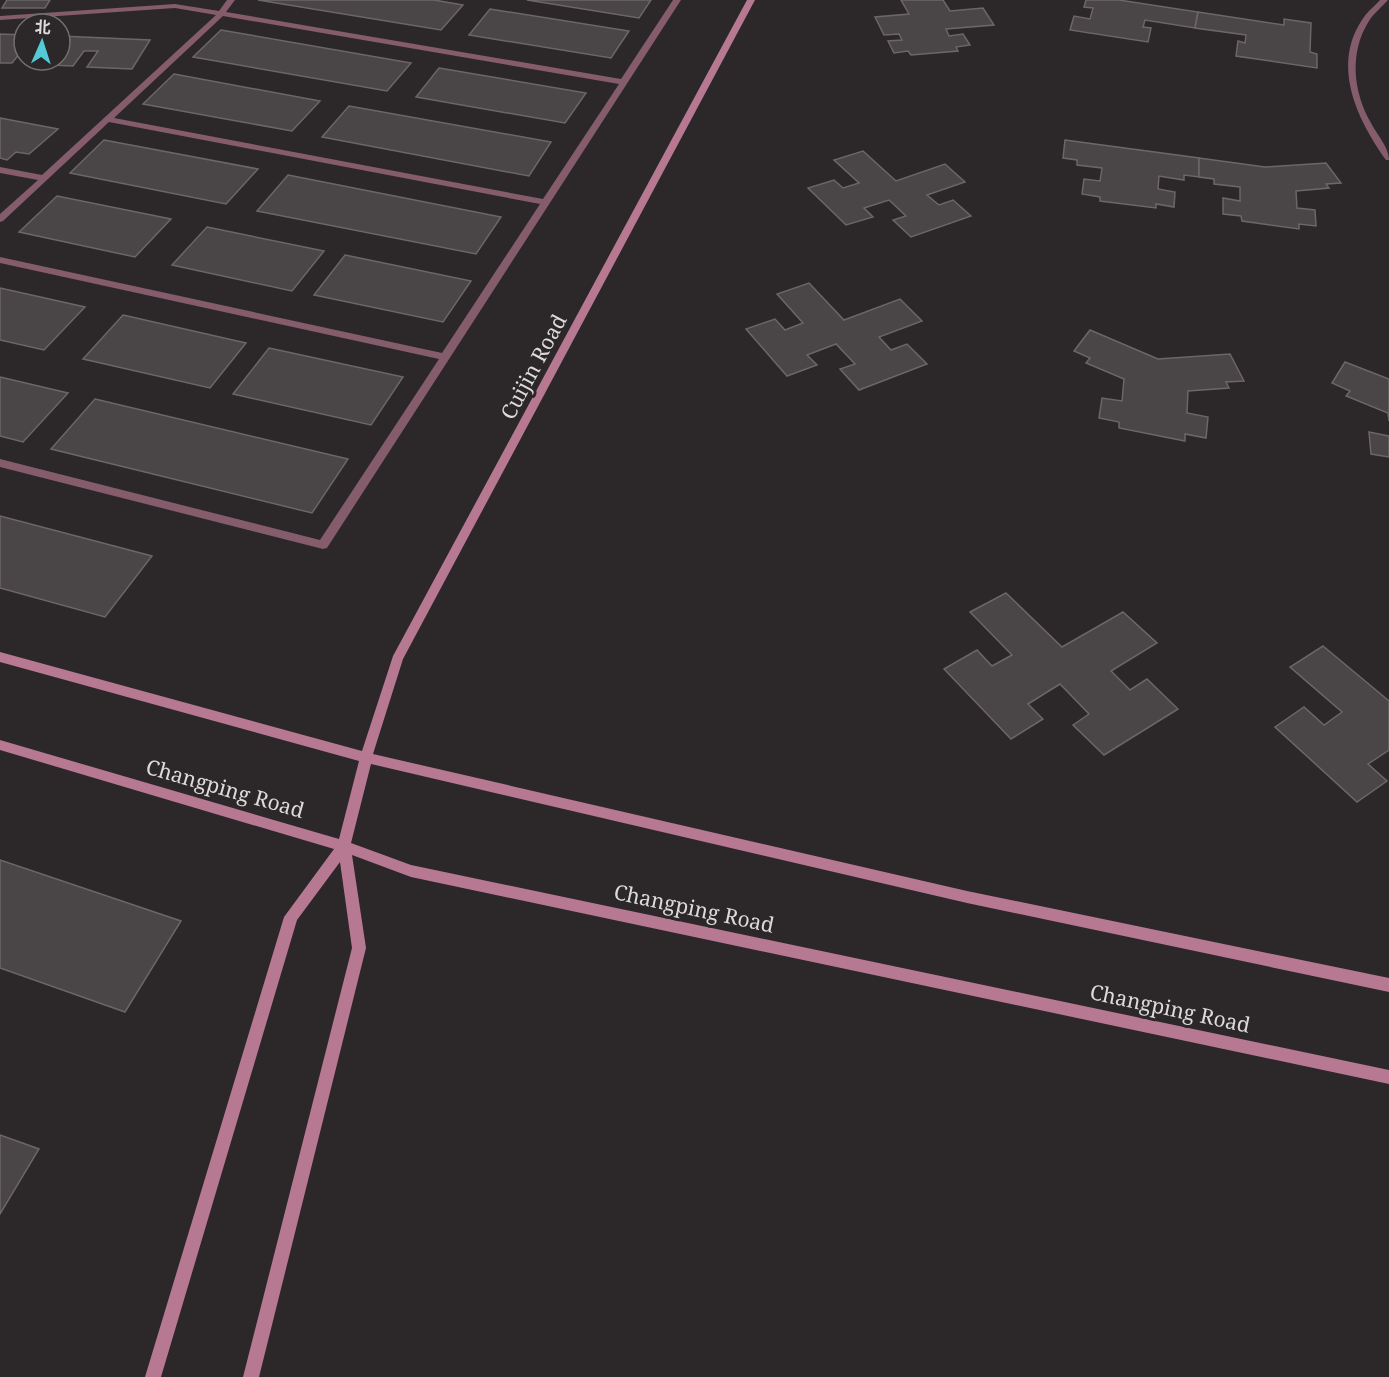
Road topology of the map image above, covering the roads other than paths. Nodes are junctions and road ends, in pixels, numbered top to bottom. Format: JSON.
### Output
{"nodes":[{"id":1,"x":231,"y":0,"type":"edge"},
{"id":2,"x":677,"y":0,"type":"edge"},
{"id":3,"x":751,"y":0,"type":"edge"},
{"id":4,"x":1384,"y":0,"type":"edge"},
{"id":5,"x":221,"y":14,"type":"junction"},
{"id":6,"x":0,"y":18,"type":"edge"},
{"id":7,"x":623,"y":82,"type":"junction"},
{"id":8,"x":107,"y":119,"type":"junction"},
{"id":9,"x":1389,"y":158,"type":"edge"},
{"id":10,"x":0,"y":170,"type":"edge"},
{"id":11,"x":43,"y":178,"type":"junction"},
{"id":12,"x":545,"y":202,"type":"junction"},
{"id":13,"x":0,"y":219,"type":"edge"},
{"id":14,"x":0,"y":260,"type":"edge"},
{"id":15,"x":444,"y":357,"type":"junction"},
{"id":16,"x":0,"y":463,"type":"edge"},
{"id":17,"x":0,"y":657,"type":"edge"},
{"id":18,"x":0,"y":745,"type":"edge"},
{"id":19,"x":366,"y":758,"type":"junction"},
{"id":20,"x":344,"y":846,"type":"junction"},
{"id":21,"x":1389,"y":985,"type":"edge"},
{"id":22,"x":1389,"y":1077,"type":"edge"},
{"id":23,"x":153,"y":1377,"type":"edge"},
{"id":24,"x":251,"y":1377,"type":"edge"}],
"edges":[{"from":1,"to":5,"type":"lane"},
{"from":2,"to":7,"type":"lane"},
{"from":3,"to":19,"type":"street","name":"Cuijin Road"},
{"from":4,"to":9,"type":"lane"},
{"from":5,"to":6,"type":"lane"},
{"from":5,"to":7,"type":"lane"},
{"from":5,"to":8,"type":"lane"},
{"from":7,"to":12,"type":"lane"},
{"from":8,"to":11,"type":"lane"},
{"from":8,"to":12,"type":"lane"},
{"from":10,"to":11,"type":"lane"},
{"from":11,"to":13,"type":"lane"},
{"from":12,"to":15,"type":"lane"},
{"from":14,"to":15,"type":"lane"},
{"from":15,"to":16,"type":"lane"},
{"from":17,"to":19,"type":"street"},
{"from":18,"to":20,"type":"street","name":"Changping Road"},
{"from":19,"to":20,"type":"street","name":"Cuijin Road"},
{"from":19,"to":21,"type":"street"},
{"from":20,"to":22,"type":"street","name":"Changping Road"},
{"from":20,"to":23,"type":"street"},
{"from":20,"to":24,"type":"street"}]}
